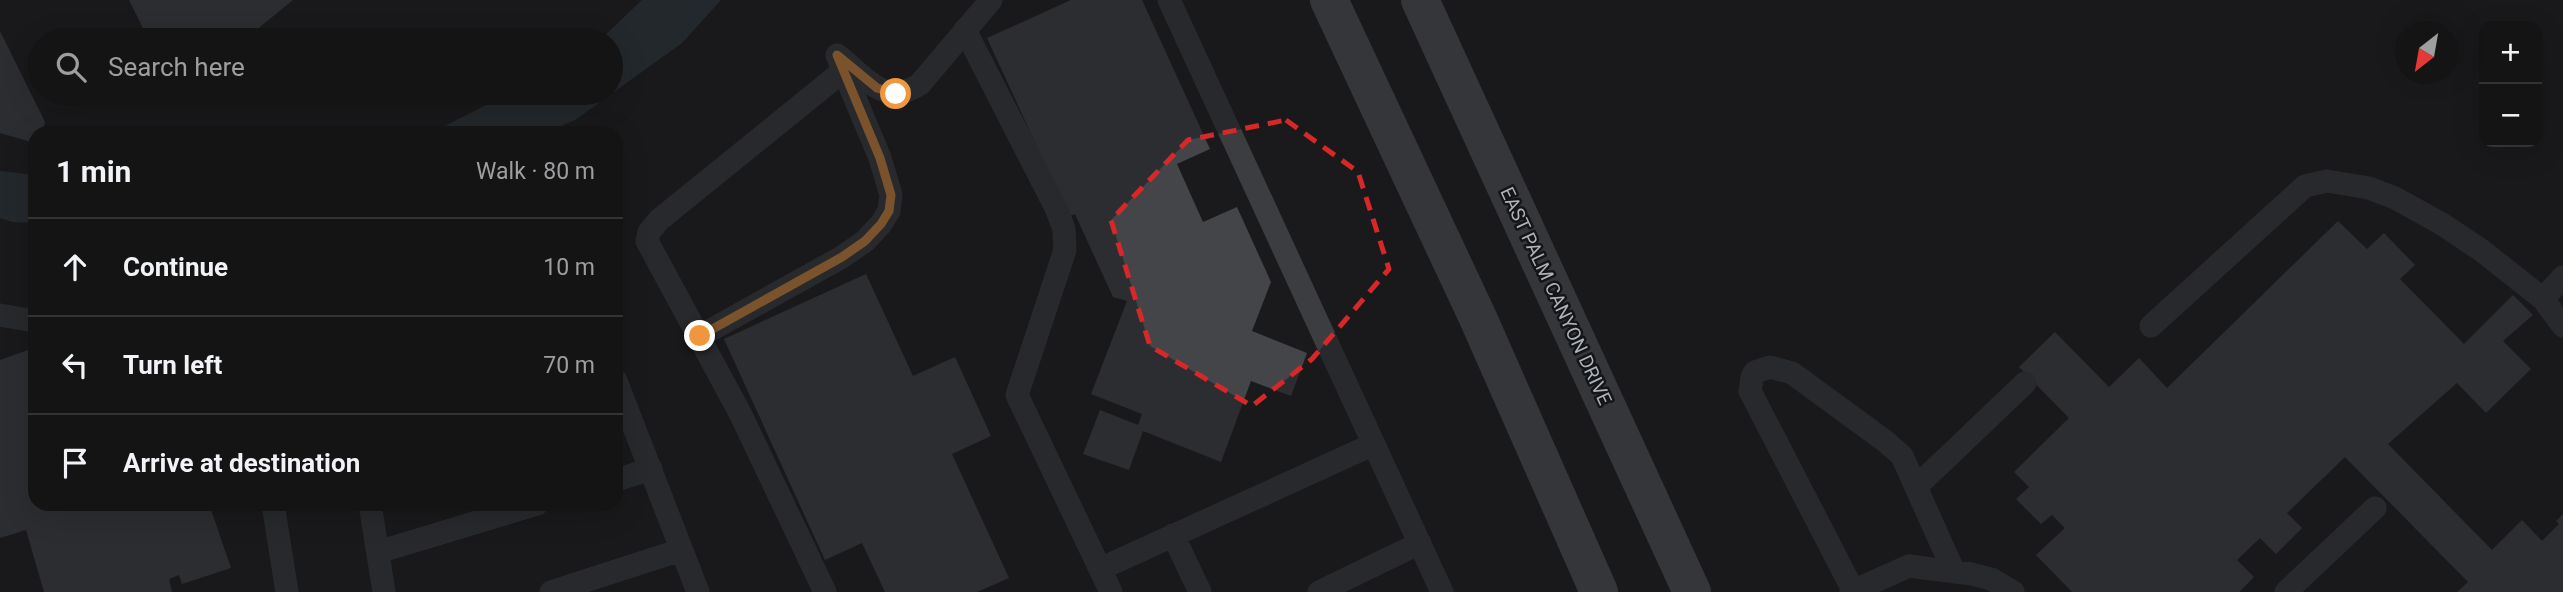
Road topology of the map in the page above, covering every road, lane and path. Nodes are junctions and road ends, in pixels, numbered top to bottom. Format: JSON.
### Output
{"nodes":[{"id":1,"x":990,"y":0,"type":"edge"},
{"id":2,"x":1169,"y":0,"type":"edge"},
{"id":3,"x":1329,"y":0,"type":"edge"},
{"id":4,"x":1420,"y":0,"type":"edge"},
{"id":5,"x":965,"y":30,"type":"junction"},
{"id":6,"x":844,"y":71,"type":"junction"},
{"id":7,"x":2563,"y":277,"type":"edge"},
{"id":8,"x":2543,"y":299,"type":"junction"},
{"id":9,"x":0,"y":315,"type":"edge"},
{"id":10,"x":28,"y":320,"type":"edge"},
{"id":11,"x":2151,"y":326,"type":"dead end"},
{"id":12,"x":2563,"y":326,"type":"edge"},
{"id":13,"x":700,"y":336,"type":"junction"},
{"id":14,"x":2025,"y":383,"type":"dead end"},
{"id":15,"x":623,"y":399,"type":"edge"},
{"id":16,"x":1374,"y":444,"type":"junction"},
{"id":17,"x":652,"y":469,"type":"junction"},
{"id":18,"x":623,"y":478,"type":"edge"},
{"id":19,"x":1916,"y":487,"type":"junction"},
{"id":20,"x":2375,"y":508,"type":"dead end"},
{"id":21,"x":274,"y":511,"type":"edge"},
{"id":22,"x":371,"y":511,"type":"edge"},
{"id":23,"x":514,"y":511,"type":"edge"},
{"id":24,"x":1173,"y":535,"type":"junction"},
{"id":25,"x":1420,"y":543,"type":"junction"},
{"id":26,"x":681,"y":550,"type":"junction"},
{"id":27,"x":378,"y":552,"type":"junction"},
{"id":28,"x":1100,"y":569,"type":"junction"},
{"id":29,"x":1954,"y":572,"type":"junction"},
{"id":30,"x":2004,"y":590,"type":"edge"},
{"id":31,"x":287,"y":592,"type":"edge"},
{"id":32,"x":384,"y":592,"type":"edge"},
{"id":33,"x":551,"y":592,"type":"edge"},
{"id":34,"x":698,"y":592,"type":"edge"},
{"id":35,"x":825,"y":592,"type":"edge"},
{"id":36,"x":1111,"y":592,"type":"edge"},
{"id":37,"x":1200,"y":592,"type":"edge"},
{"id":38,"x":1319,"y":592,"type":"edge"},
{"id":39,"x":1442,"y":592,"type":"edge"},
{"id":40,"x":1599,"y":592,"type":"edge"},
{"id":41,"x":1692,"y":592,"type":"edge"},
{"id":42,"x":1853,"y":592,"type":"edge"},
{"id":43,"x":2286,"y":592,"type":"edge"}],
"edges":[{"from":1,"to":5,"type":"lane"},
{"from":2,"to":16,"type":"lane"},
{"from":3,"to":40,"type":"main road"},
{"from":4,"to":41,"type":"main road","name":"EAST PALM CANYON DRIVE"},
{"from":5,"to":6,"type":"lane"},
{"from":5,"to":28,"type":"lane"},
{"from":6,"to":13,"type":"lane"},
{"from":6,"to":13,"type":"lane"},
{"from":7,"to":8,"type":"lane"},
{"from":8,"to":11,"type":"lane"},
{"from":8,"to":12,"type":"lane"},
{"from":9,"to":10,"type":"lane"},
{"from":13,"to":35,"type":"lane"},
{"from":14,"to":19,"type":"lane"},
{"from":15,"to":17,"type":"lane"},
{"from":16,"to":24,"type":"lane"},
{"from":16,"to":25,"type":"lane"},
{"from":17,"to":18,"type":"lane"},
{"from":17,"to":26,"type":"lane"},
{"from":19,"to":29,"type":"lane"},
{"from":19,"to":42,"type":"lane"},
{"from":20,"to":43,"type":"lane"},
{"from":21,"to":31,"type":"lane"},
{"from":22,"to":27,"type":"lane"},
{"from":23,"to":27,"type":"lane"},
{"from":24,"to":28,"type":"lane"},
{"from":24,"to":37,"type":"lane"},
{"from":25,"to":38,"type":"lane"},
{"from":25,"to":39,"type":"lane"},
{"from":26,"to":33,"type":"lane"},
{"from":26,"to":34,"type":"lane"},
{"from":27,"to":32,"type":"lane"},
{"from":28,"to":36,"type":"lane"},
{"from":29,"to":30,"type":"lane"},
{"from":29,"to":42,"type":"lane"}]}
